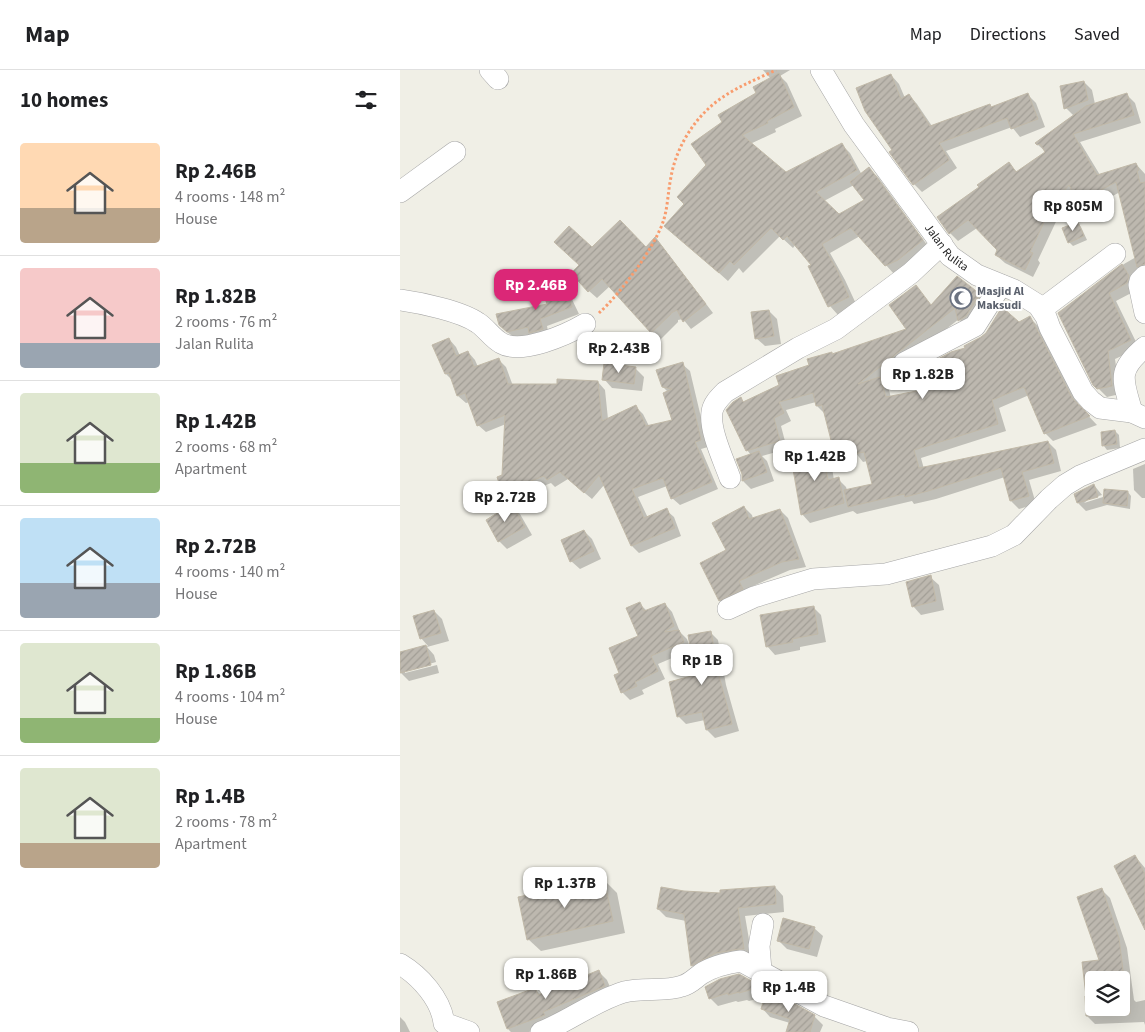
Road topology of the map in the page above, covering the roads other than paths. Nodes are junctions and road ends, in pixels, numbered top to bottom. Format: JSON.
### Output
{"nodes":[{"id":1,"x":821,"y":70,"type":"edge"},
{"id":2,"x":455,"y":152,"type":"dead end"},
{"id":3,"x":400,"y":192,"type":"edge"},
{"id":4,"x":942,"y":244,"type":"junction"},
{"id":5,"x":1115,"y":254,"type":"dead end"},
{"id":6,"x":1145,"y":276,"type":"edge"},
{"id":7,"x":1001,"y":285,"type":"junction"},
{"id":8,"x":400,"y":300,"type":"edge"},
{"id":9,"x":1042,"y":309,"type":"junction"},
{"id":10,"x":1145,"y":313,"type":"edge"},
{"id":11,"x":585,"y":324,"type":"road end"},
{"id":12,"x":1145,"y":347,"type":"edge"},
{"id":13,"x":904,"y":363,"type":"dead end"},
{"id":14,"x":1139,"y":415,"type":"edge"},
{"id":15,"x":1145,"y":449,"type":"edge"},
{"id":16,"x":730,"y":478,"type":"dead end"},
{"id":17,"x":728,"y":609,"type":"dead end"},
{"id":18,"x":763,"y":924,"type":"dead end"},
{"id":19,"x":400,"y":964,"type":"edge"},
{"id":20,"x":761,"y":970,"type":"junction"},
{"id":21,"x":442,"y":1027,"type":"edge"},
{"id":22,"x":469,"y":1032,"type":"edge"},
{"id":23,"x":541,"y":1032,"type":"edge"},
{"id":24,"x":908,"y":1032,"type":"edge"}],
"edges":[{"from":1,"to":4,"type":"street","name":"Jalan Rulita"},
{"from":2,"to":3,"type":"street"},
{"from":4,"to":7,"type":"street","name":"Jalan Rulita"},
{"from":4,"to":16,"type":"street"},
{"from":5,"to":9,"type":"street"},
{"from":6,"to":10,"type":"street"},
{"from":7,"to":9,"type":"street","name":"Jalan Rulita"},
{"from":7,"to":13,"type":"street"},
{"from":8,"to":11,"type":"street"},
{"from":9,"to":14,"type":"street"},
{"from":12,"to":14,"type":"street"},
{"from":15,"to":17,"type":"street"},
{"from":18,"to":20,"type":"street"},
{"from":19,"to":21,"type":"street"},
{"from":20,"to":23,"type":"street"},
{"from":20,"to":24,"type":"street"},
{"from":21,"to":22,"type":"street"}]}
